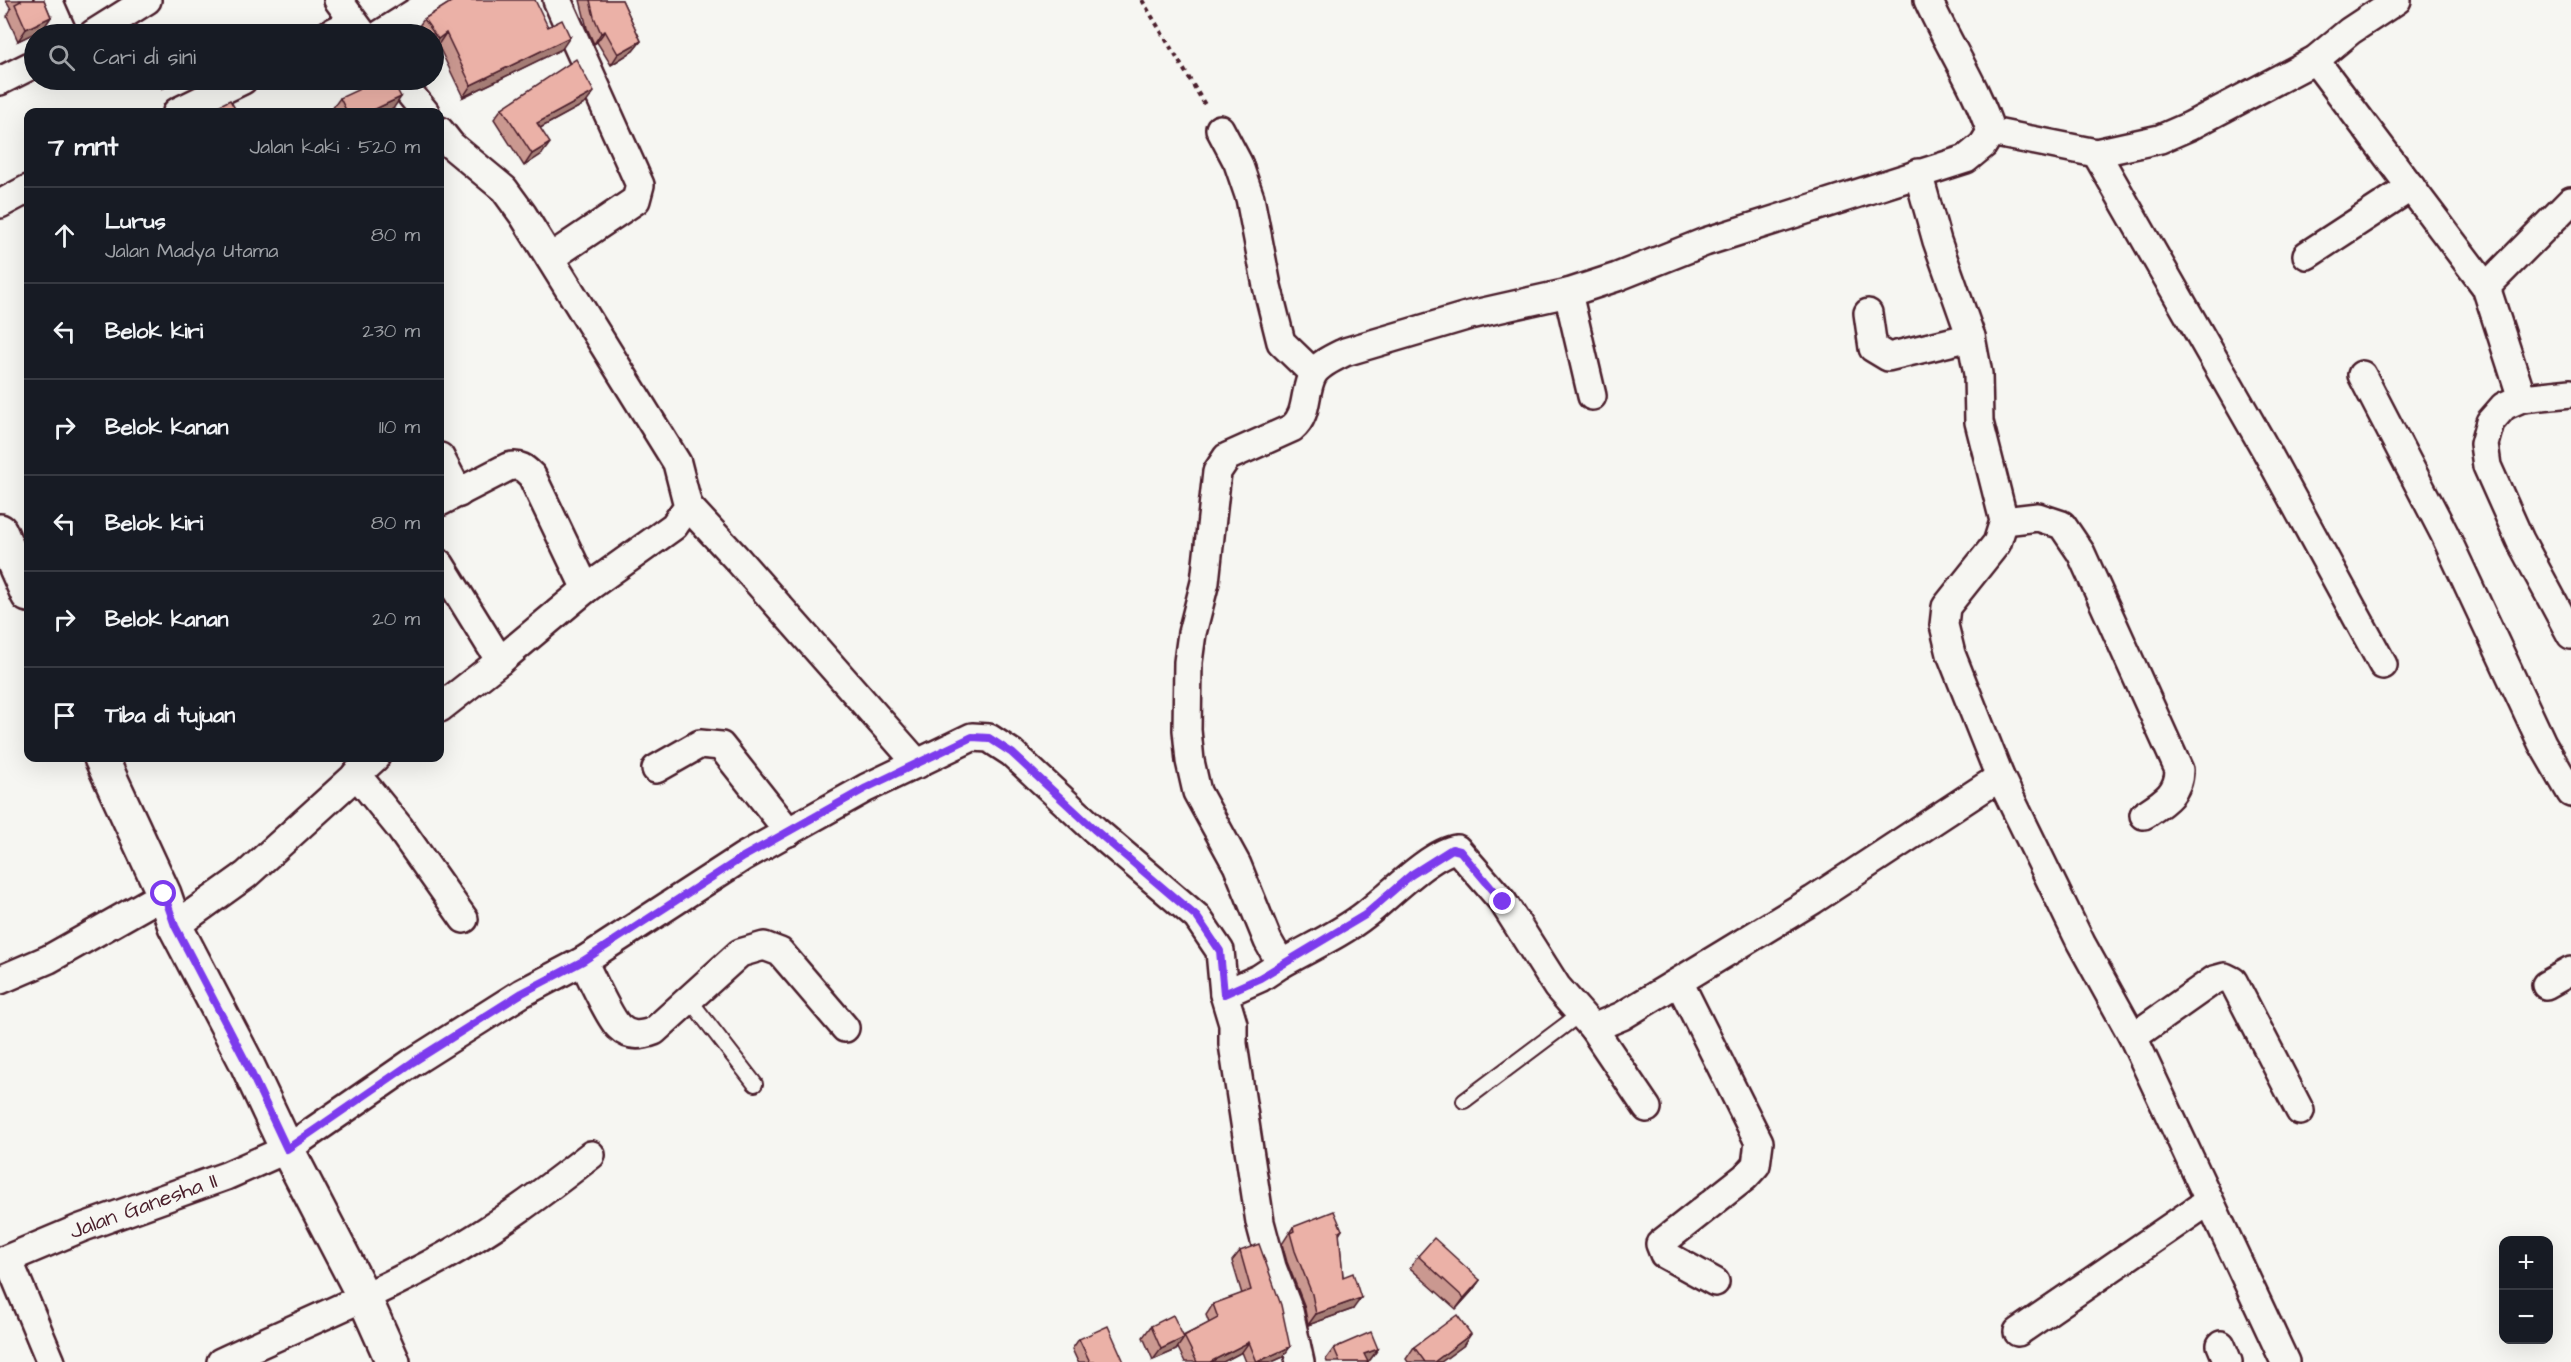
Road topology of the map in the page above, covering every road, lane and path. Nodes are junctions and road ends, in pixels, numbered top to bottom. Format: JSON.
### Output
{"nodes":[{"id":1,"x":48,"y":0,"type":"edge"},
{"id":2,"x":338,"y":0,"type":"edge"},
{"id":3,"x":435,"y":0,"type":"edge"},
{"id":4,"x":557,"y":0,"type":"edge"},
{"id":5,"x":1142,"y":0,"type":"edge"},
{"id":6,"x":1928,"y":0,"type":"edge"},
{"id":7,"x":2397,"y":0,"type":"edge"},
{"id":8,"x":136,"y":3,"type":"edge"},
{"id":9,"x":59,"y":24,"type":"edge"},
{"id":10,"x":107,"y":24,"type":"edge"},
{"id":11,"x":355,"y":24,"type":"edge"},
{"id":12,"x":397,"y":24,"type":"edge"},
{"id":13,"x":2315,"y":60,"type":"junction"},
{"id":14,"x":24,"y":69,"type":"edge"},
{"id":15,"x":0,"y":81,"type":"edge"},
{"id":16,"x":222,"y":90,"type":"edge"},
{"id":17,"x":407,"y":90,"type":"edge"},
{"id":18,"x":185,"y":108,"type":"edge"},
{"id":19,"x":422,"y":108,"type":"edge"},
{"id":20,"x":1220,"y":129,"type":"joint"},
{"id":21,"x":1991,"y":132,"type":"junction"},
{"id":22,"x":444,"y":143,"type":"edge"},
{"id":23,"x":2096,"y":153,"type":"junction"},
{"id":24,"x":1918,"y":173,"type":"junction"},
{"id":25,"x":2411,"y":187,"type":"junction"},
{"id":26,"x":24,"y":191,"type":"edge"},
{"id":27,"x":2571,"y":201,"type":"edge"},
{"id":28,"x":0,"y":204,"type":"edge"},
{"id":29,"x":2307,"y":255,"type":"dead end"},
{"id":30,"x":550,"y":258,"type":"junction"},
{"id":31,"x":2486,"y":287,"type":"junction"},
{"id":32,"x":1568,"y":293,"type":"junction"},
{"id":33,"x":1868,"y":313,"type":"dead end"},
{"id":34,"x":1971,"y":337,"type":"junction"},
{"id":35,"x":1313,"y":374,"type":"junction"},
{"id":36,"x":2362,"y":375,"type":"dead end"},
{"id":37,"x":2571,"y":393,"type":"edge"},
{"id":38,"x":1592,"y":396,"type":"dead end"},
{"id":39,"x":2522,"y":398,"type":"junction"},
{"id":40,"x":444,"y":475,"type":"edge"},
{"id":41,"x":449,"y":498,"type":"edge"},
{"id":42,"x":688,"y":506,"type":"junction"},
{"id":43,"x":2004,"y":521,"type":"junction"},
{"id":44,"x":0,"y":531,"type":"edge"},
{"id":45,"x":444,"y":570,"type":"edge"},
{"id":46,"x":24,"y":587,"type":"edge"},
{"id":47,"x":586,"y":589,"type":"junction"},
{"id":48,"x":2571,"y":635,"type":"edge"},
{"id":49,"x":500,"y":661,"type":"junction"},
{"id":50,"x":2383,"y":665,"type":"dead end"},
{"id":51,"x":444,"y":705,"type":"edge"},
{"id":52,"x":103,"y":762,"type":"edge"},
{"id":53,"x":918,"y":764,"type":"junction"},
{"id":54,"x":365,"y":766,"type":"edge"},
{"id":55,"x":656,"y":768,"type":"dead end"},
{"id":56,"x":2000,"y":777,"type":"junction"},
{"id":57,"x":2571,"y":793,"type":"edge"},
{"id":58,"x":2144,"y":815,"type":"dead end"},
{"id":59,"x":789,"y":832,"type":"junction"},
{"id":60,"x":164,"y":894,"type":"junction"},
{"id":61,"x":464,"y":919,"type":"dead end"},
{"id":62,"x":175,"y":926,"type":"junction"},
{"id":63,"x":583,"y":961,"type":"junction"},
{"id":64,"x":1270,"y":971,"type":"junction"},
{"id":65,"x":2571,"y":972,"type":"edge"},
{"id":66,"x":0,"y":980,"type":"edge"},
{"id":67,"x":1679,"y":982,"type":"junction"},
{"id":68,"x":2546,"y":985,"type":"dead end"},
{"id":69,"x":1228,"y":993,"type":"junction"},
{"id":70,"x":689,"y":999,"type":"junction"},
{"id":71,"x":1587,"y":1021,"type":"junction"},
{"id":72,"x":845,"y":1028,"type":"dead end"},
{"id":73,"x":2133,"y":1037,"type":"junction"},
{"id":74,"x":755,"y":1084,"type":"dead end"},
{"id":75,"x":1464,"y":1101,"type":"dead end"},
{"id":76,"x":1647,"y":1108,"type":"dead end"},
{"id":77,"x":2300,"y":1111,"type":"dead end"},
{"id":78,"x":287,"y":1149,"type":"junction"},
{"id":79,"x":591,"y":1155,"type":"dead end"},
{"id":80,"x":2209,"y":1202,"type":"junction"},
{"id":81,"x":4,"y":1260,"type":"edge"},
{"id":82,"x":1715,"y":1282,"type":"dead end"},
{"id":83,"x":364,"y":1297,"type":"junction"},
{"id":84,"x":2018,"y":1332,"type":"dead end"},
{"id":85,"x":51,"y":1362,"type":"edge"},
{"id":86,"x":221,"y":1362,"type":"edge"},
{"id":87,"x":393,"y":1362,"type":"edge"},
{"id":88,"x":1300,"y":1362,"type":"edge"},
{"id":89,"x":2285,"y":1362,"type":"edge"}],
"edges":[{"from":1,"to":9,"type":"street"},
{"from":2,"to":11,"type":"street"},
{"from":3,"to":12,"type":"street"},
{"from":4,"to":30,"type":"street"},
{"from":5,"to":20,"type":"path"},
{"from":6,"to":21,"type":"street"},
{"from":7,"to":13,"type":"street"},
{"from":8,"to":10,"type":"street"},
{"from":13,"to":23,"type":"street"},
{"from":13,"to":25,"type":"street"},
{"from":14,"to":15,"type":"street"},
{"from":16,"to":18,"type":"street"},
{"from":17,"to":19,"type":"street"},
{"from":20,"to":35,"type":"street"},
{"from":21,"to":23,"type":"street"},
{"from":21,"to":24,"type":"street"},
{"from":22,"to":30,"type":"street"},
{"from":23,"to":50,"type":"street"},
{"from":24,"to":32,"type":"street"},
{"from":24,"to":34,"type":"street"},
{"from":25,"to":29,"type":"street"},
{"from":25,"to":31,"type":"street"},
{"from":26,"to":28,"type":"street"},
{"from":27,"to":31,"type":"street"},
{"from":30,"to":42,"type":"street"},
{"from":31,"to":39,"type":"street"},
{"from":32,"to":35,"type":"street"},
{"from":32,"to":38,"type":"street"},
{"from":33,"to":34,"type":"street"},
{"from":34,"to":43,"type":"street"},
{"from":35,"to":64,"type":"street"},
{"from":36,"to":57,"type":"street"},
{"from":37,"to":39,"type":"street"},
{"from":39,"to":48,"type":"street"},
{"from":40,"to":41,"type":"street"},
{"from":41,"to":47,"type":"street"},
{"from":42,"to":47,"type":"street"},
{"from":42,"to":53,"type":"street"},
{"from":43,"to":56,"type":"street"},
{"from":43,"to":58,"type":"street"},
{"from":44,"to":46,"type":"street"},
{"from":45,"to":49,"type":"street"},
{"from":47,"to":49,"type":"street"},
{"from":49,"to":51,"type":"street"},
{"from":52,"to":60,"type":"street"},
{"from":53,"to":59,"type":"street","name":"Jalan Ganesha II"},
{"from":53,"to":69,"type":"street","name":"Jalan Ganesha II"},
{"from":54,"to":61,"type":"street"},
{"from":54,"to":62,"type":"street"},
{"from":55,"to":59,"type":"street"},
{"from":56,"to":67,"type":"street"},
{"from":56,"to":73,"type":"street"},
{"from":59,"to":63,"type":"street","name":"Jalan Ganesha II"},
{"from":60,"to":62,"type":"street"},
{"from":60,"to":66,"type":"street"},
{"from":62,"to":78,"type":"street"},
{"from":63,"to":70,"type":"street"},
{"from":63,"to":78,"type":"street","name":"Jalan Ganesha II"},
{"from":64,"to":69,"type":"street"},
{"from":64,"to":71,"type":"street"},
{"from":65,"to":68,"type":"street"},
{"from":67,"to":71,"type":"street"},
{"from":67,"to":82,"type":"street"},
{"from":69,"to":88,"type":"street","name":"Jalan Ganesha II"},
{"from":70,"to":72,"type":"street"},
{"from":70,"to":74,"type":"lane"},
{"from":71,"to":75,"type":"lane"},
{"from":71,"to":76,"type":"street"},
{"from":73,"to":77,"type":"street"},
{"from":73,"to":80,"type":"street"},
{"from":78,"to":81,"type":"street","name":"Jalan Ganesha II"},
{"from":78,"to":83,"type":"street"},
{"from":79,"to":83,"type":"street"},
{"from":80,"to":84,"type":"street"},
{"from":80,"to":89,"type":"street"},
{"from":81,"to":85,"type":"street"},
{"from":83,"to":86,"type":"street"},
{"from":83,"to":87,"type":"street"}]}
